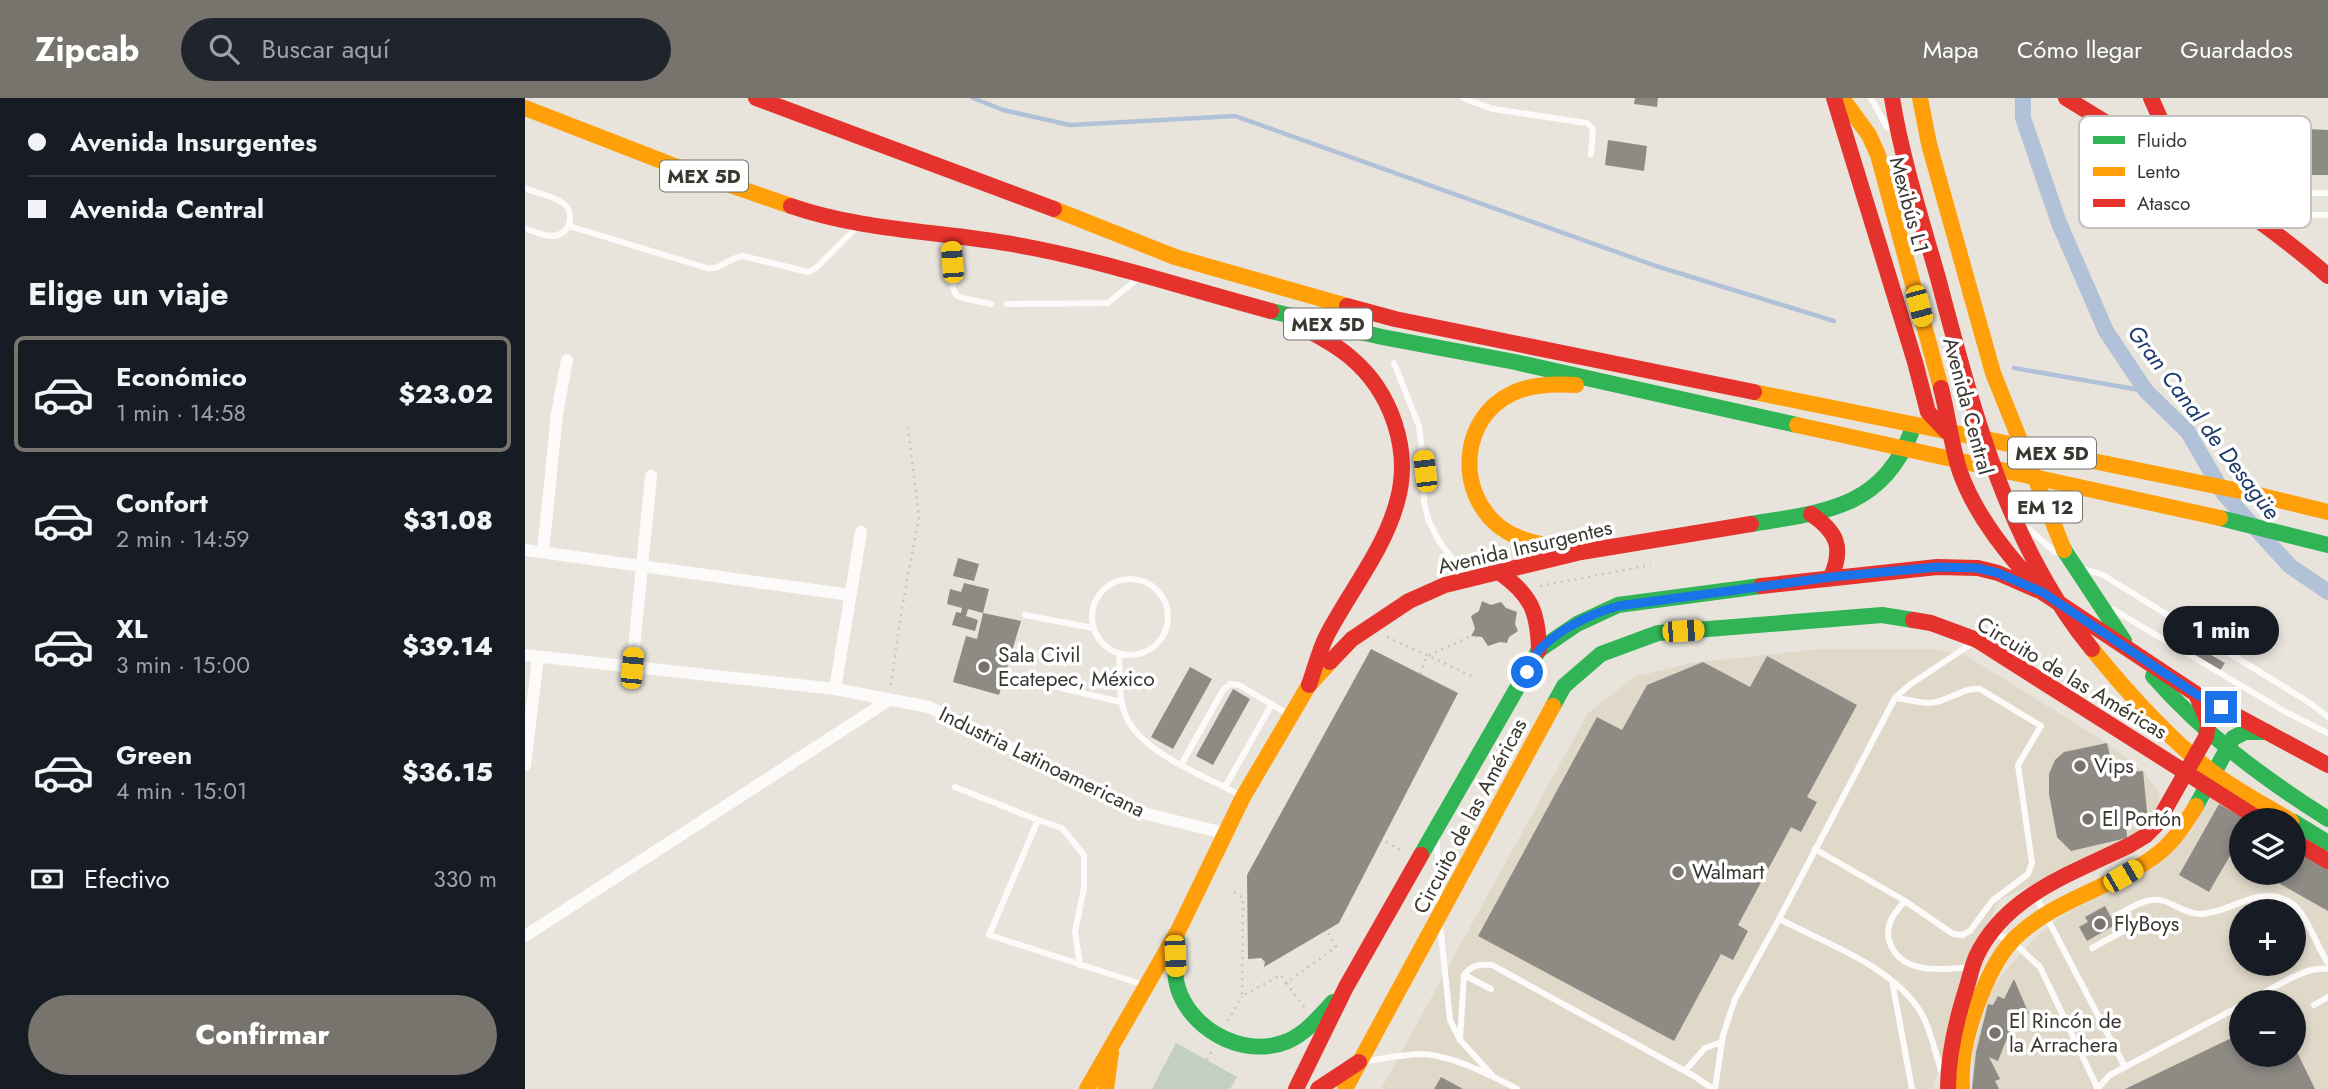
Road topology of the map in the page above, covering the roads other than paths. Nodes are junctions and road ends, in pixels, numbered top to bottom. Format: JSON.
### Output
{"nodes":[{"id":1,"x":756,"y":98,"type":"edge"},
{"id":2,"x":1462,"y":98,"type":"edge"},
{"id":3,"x":1817,"y":98,"type":"edge"},
{"id":4,"x":1834,"y":98,"type":"edge"},
{"id":5,"x":1842,"y":98,"type":"edge"},
{"id":6,"x":1871,"y":98,"type":"edge"},
{"id":7,"x":1892,"y":98,"type":"edge"},
{"id":8,"x":1920,"y":98,"type":"edge"},
{"id":9,"x":2151,"y":98,"type":"edge"},
{"id":10,"x":2071,"y":99,"type":"edge"},
{"id":11,"x":525,"y":108,"type":"edge"},
{"id":12,"x":2098,"y":116,"type":"edge"},
{"id":13,"x":2159,"y":116,"type":"edge"},
{"id":14,"x":1591,"y":155,"type":"dead end"},
{"id":15,"x":525,"y":188,"type":"edge"},
{"id":16,"x":861,"y":223,"type":"junction"},
{"id":17,"x":569,"y":226,"type":"junction"},
{"id":18,"x":525,"y":228,"type":"edge"},
{"id":19,"x":2270,"y":228,"type":"edge"},
{"id":20,"x":2285,"y":228,"type":"edge"},
{"id":21,"x":1916,"y":233,"type":"dead end"},
{"id":22,"x":2277,"y":233,"type":"junction"},
{"id":23,"x":950,"y":236,"type":"junction"},
{"id":24,"x":1142,"y":275,"type":"junction"},
{"id":25,"x":2328,"y":276,"type":"edge"},
{"id":26,"x":991,"y":304,"type":"dead end"},
{"id":27,"x":1007,"y":304,"type":"dead end"},
{"id":28,"x":1269,"y":310,"type":"junction"},
{"id":29,"x":567,"y":360,"type":"dead end"},
{"id":30,"x":1394,"y":363,"type":"dead end"},
{"id":31,"x":1616,"y":386,"type":"junction"},
{"id":32,"x":1928,"y":412,"type":"junction"},
{"id":33,"x":1971,"y":432,"type":"dead end"},
{"id":34,"x":1912,"y":433,"type":"junction"},
{"id":35,"x":1951,"y":437,"type":"junction"},
{"id":36,"x":1975,"y":444,"type":"dead end"},
{"id":37,"x":1979,"y":455,"type":"dead end"},
{"id":38,"x":651,"y":476,"type":"dead end"},
{"id":39,"x":2328,"y":512,"type":"edge"},
{"id":40,"x":1811,"y":514,"type":"junction"},
{"id":41,"x":861,"y":532,"type":"dead end"},
{"id":42,"x":2328,"y":545,"type":"edge"},
{"id":43,"x":525,"y":550,"type":"edge"},
{"id":44,"x":543,"y":552,"type":"junction"},
{"id":45,"x":1581,"y":552,"type":"junction"},
{"id":46,"x":641,"y":565,"type":"junction"},
{"id":47,"x":2072,"y":568,"type":"junction"},
{"id":48,"x":1499,"y":572,"type":"junction"},
{"id":49,"x":1471,"y":577,"type":"junction"},
{"id":50,"x":1831,"y":577,"type":"junction"},
{"id":51,"x":2042,"y":592,"type":"junction"},
{"id":52,"x":851,"y":595,"type":"junction"},
{"id":53,"x":1025,"y":615,"type":"dead end"},
{"id":54,"x":1093,"y":628,"type":"junction"},
{"id":55,"x":1977,"y":640,"type":"junction"},
{"id":56,"x":1539,"y":650,"type":"junction"},
{"id":57,"x":1119,"y":653,"type":"junction"},
{"id":58,"x":531,"y":656,"type":"edge"},
{"id":59,"x":632,"y":668,"type":"junction"},
{"id":60,"x":1014,"y":677,"type":"dead end"},
{"id":61,"x":1309,"y":685,"type":"junction"},
{"id":62,"x":835,"y":689,"type":"junction"},
{"id":63,"x":2196,"y":694,"type":"junction"},
{"id":64,"x":1895,"y":698,"type":"junction"},
{"id":65,"x":889,"y":700,"type":"junction"},
{"id":66,"x":1121,"y":702,"type":"junction"},
{"id":67,"x":1272,"y":704,"type":"junction"},
{"id":68,"x":1291,"y":716,"type":"junction"},
{"id":69,"x":2328,"y":717,"type":"edge"},
{"id":70,"x":2270,"y":732,"type":"junction"},
{"id":71,"x":2328,"y":733,"type":"edge"},
{"id":72,"x":525,"y":765,"type":"edge"},
{"id":73,"x":1181,"y":765,"type":"junction"},
{"id":74,"x":2328,"y":765,"type":"edge"},
{"id":75,"x":2186,"y":772,"type":"junction"},
{"id":76,"x":1225,"y":787,"type":"junction"},
{"id":77,"x":2205,"y":787,"type":"junction"},
{"id":78,"x":955,"y":788,"type":"dead end"},
{"id":79,"x":1243,"y":797,"type":"junction"},
{"id":80,"x":2240,"y":808,"type":"edge"},
{"id":81,"x":2270,"y":808,"type":"edge"},
{"id":82,"x":2328,"y":819,"type":"edge"},
{"id":83,"x":1038,"y":820,"type":"junction"},
{"id":84,"x":1436,"y":827,"type":"junction"},
{"id":85,"x":2306,"y":830,"type":"edge"},
{"id":86,"x":1224,"y":834,"type":"junction"},
{"id":87,"x":2328,"y":843,"type":"edge"},
{"id":88,"x":2306,"y":848,"type":"edge"},
{"id":89,"x":1815,"y":849,"type":"junction"},
{"id":90,"x":2328,"y":861,"type":"edge"},
{"id":91,"x":2034,"y":892,"type":"junction"},
{"id":92,"x":1905,"y":901,"type":"junction"},
{"id":93,"x":2046,"y":915,"type":"junction"},
{"id":94,"x":1439,"y":919,"type":"junction"},
{"id":95,"x":1779,"y":919,"type":"junction"},
{"id":96,"x":1179,"y":929,"type":"junction"},
{"id":97,"x":1991,"y":933,"type":"junction"},
{"id":98,"x":525,"y":936,"type":"edge"},
{"id":99,"x":2012,"y":941,"type":"junction"},
{"id":100,"x":2092,"y":948,"type":"dead end"},
{"id":101,"x":2328,"y":963,"type":"edge"},
{"id":102,"x":1080,"y":965,"type":"junction"},
{"id":103,"x":1972,"y":967,"type":"junction"},
{"id":104,"x":2328,"y":969,"type":"edge"},
{"id":105,"x":1464,"y":975,"type":"junction"},
{"id":106,"x":1892,"y":981,"type":"junction"},
{"id":107,"x":1146,"y":985,"type":"junction"},
{"id":108,"x":1346,"y":987,"type":"junction"},
{"id":109,"x":1491,"y":989,"type":"dead end"},
{"id":110,"x":2270,"y":990,"type":"edge"},
{"id":111,"x":2328,"y":997,"type":"edge"},
{"id":112,"x":2314,"y":1005,"type":"dead end"},
{"id":113,"x":2229,"y":1012,"type":"edge"},
{"id":114,"x":1460,"y":1040,"type":"junction"},
{"id":115,"x":1112,"y":1042,"type":"junction"},
{"id":116,"x":1722,"y":1042,"type":"junction"},
{"id":117,"x":1359,"y":1062,"type":"junction"},
{"id":118,"x":2125,"y":1067,"type":"junction"},
{"id":119,"x":1685,"y":1071,"type":"junction"},
{"id":120,"x":1492,"y":1075,"type":"junction"},
{"id":121,"x":2097,"y":1088,"type":"edge"},
{"id":122,"x":1087,"y":1089,"type":"edge"},
{"id":123,"x":1107,"y":1089,"type":"edge"},
{"id":124,"x":1296,"y":1089,"type":"edge"},
{"id":125,"x":1318,"y":1089,"type":"edge"},
{"id":126,"x":1345,"y":1089,"type":"edge"},
{"id":127,"x":1517,"y":1089,"type":"edge"},
{"id":128,"x":1714,"y":1089,"type":"edge"},
{"id":129,"x":1912,"y":1089,"type":"edge"},
{"id":130,"x":1947,"y":1089,"type":"edge"},
{"id":131,"x":1962,"y":1089,"type":"edge"}],
"edges":[{"from":1,"to":39,"type":"main road","number":"MEX 5D"},
{"from":2,"to":14,"type":"lane"},
{"from":3,"to":34,"type":"main road"},
{"from":4,"to":32,"type":"main road"},
{"from":5,"to":35,"type":"main road","name":"Avenida Central"},
{"from":6,"to":21,"type":"lane","name":"Mexibús L1"},
{"from":7,"to":81,"type":"main road","number":"EM 12"},
{"from":8,"to":82,"type":"main road","number":"EM 12"},
{"from":9,"to":13,"type":"main road"},
{"from":10,"to":12,"type":"main road"},
{"from":11,"to":16,"type":"main road","number":"MEX 5D"},
{"from":15,"to":17,"type":"lane"},
{"from":16,"to":17,"type":"lane"},
{"from":16,"to":23,"type":"main road","number":"MEX 5D"},
{"from":17,"to":18,"type":"lane"},
{"from":19,"to":22,"type":"main road"},
{"from":20,"to":22,"type":"lane"},
{"from":22,"to":25,"type":"main road"},
{"from":23,"to":24,"type":"main road","number":"MEX 5D"},
{"from":23,"to":26,"type":"lane"},
{"from":24,"to":27,"type":"lane"},
{"from":24,"to":28,"type":"main road","number":"MEX 5D"},
{"from":28,"to":31,"type":"main road","number":"MEX 5D"},
{"from":28,"to":61,"type":"main road"},
{"from":29,"to":44,"type":"street"},
{"from":30,"to":49,"type":"lane"},
{"from":31,"to":42,"type":"main road","number":"MEX 5D"},
{"from":31,"to":45,"type":"main road"},
{"from":32,"to":34,"type":"main road","name":"Avenida Insurgentes"},
{"from":32,"to":35,"type":"main road"},
{"from":33,"to":36,"type":"lane"},
{"from":34,"to":40,"type":"main road","name":"Avenida Insurgentes"},
{"from":35,"to":51,"type":"main road","name":"Avenida Central"},
{"from":37,"to":47,"type":"lane"},
{"from":38,"to":46,"type":"street"},
{"from":40,"to":45,"type":"main road","name":"Avenida Insurgentes"},
{"from":40,"to":50,"type":"main road"},
{"from":41,"to":52,"type":"street"},
{"from":43,"to":44,"type":"street"},
{"from":44,"to":46,"type":"street"},
{"from":45,"to":48,"type":"main road","name":"Avenida Insurgentes"},
{"from":46,"to":52,"type":"street"},
{"from":46,"to":59,"type":"street"},
{"from":47,"to":69,"type":"lane"},
{"from":47,"to":71,"type":"lane"},
{"from":48,"to":49,"type":"main road","name":"Avenida Insurgentes"},
{"from":48,"to":56,"type":"main road"},
{"from":49,"to":61,"type":"main road","name":"Avenida Insurgentes"},
{"from":50,"to":51,"type":"main road"},
{"from":50,"to":56,"type":"main road"},
{"from":51,"to":63,"type":"main road","name":"Avenida Central"},
{"from":52,"to":62,"type":"street"},
{"from":53,"to":54,"type":"lane"},
{"from":54,"to":57,"type":"lane"},
{"from":54,"to":57,"type":"lane"},
{"from":55,"to":64,"type":"lane"},
{"from":55,"to":75,"type":"main road","name":"Circuito de las Américas"},
{"from":55,"to":94,"type":"main road","name":"Circuito de las Américas"},
{"from":56,"to":84,"type":"main road"},
{"from":57,"to":66,"type":"lane"},
{"from":58,"to":59,"type":"street","name":"Industria Latinoamericana"},
{"from":58,"to":72,"type":"street"},
{"from":59,"to":62,"type":"street","name":"Industria Latinoamericana"},
{"from":60,"to":66,"type":"lane"},
{"from":61,"to":68,"type":"main road","name":"Avenida Insurgentes"},
{"from":62,"to":65,"type":"street","name":"Industria Latinoamericana"},
{"from":63,"to":70,"type":"main road","name":"Avenida Central"},
{"from":63,"to":75,"type":"main road"},
{"from":64,"to":89,"type":"lane"},
{"from":64,"to":92,"type":"lane"},
{"from":65,"to":86,"type":"street","name":"Industria Latinoamericana"},
{"from":65,"to":98,"type":"street"},
{"from":66,"to":73,"type":"lane"},
{"from":67,"to":68,"type":"lane"},
{"from":67,"to":73,"type":"lane"},
{"from":67,"to":76,"type":"lane"},
{"from":68,"to":79,"type":"main road","name":"Avenida Insurgentes"},
{"from":70,"to":74,"type":"main road","name":"Avenida Central"},
{"from":70,"to":77,"type":"main road"},
{"from":73,"to":76,"type":"lane"},
{"from":75,"to":77,"type":"main road","name":"Circuito de las Américas"},
{"from":75,"to":91,"type":"main road"},
{"from":76,"to":79,"type":"lane"},
{"from":77,"to":80,"type":"main road","name":"Circuito de las Américas"},
{"from":77,"to":93,"type":"main road"},
{"from":78,"to":83,"type":"lane"},
{"from":79,"to":86,"type":"main road","name":"Avenida Insurgentes"},
{"from":83,"to":102,"type":"lane"},
{"from":83,"to":102,"type":"lane"},
{"from":84,"to":94,"type":"lane"},
{"from":84,"to":108,"type":"main road"},
{"from":85,"to":87,"type":"main road","number":"EM 12"},
{"from":86,"to":96,"type":"main road","name":"Avenida Insurgentes"},
{"from":88,"to":90,"type":"main road"},
{"from":89,"to":92,"type":"lane"},
{"from":89,"to":95,"type":"lane"},
{"from":91,"to":93,"type":"lane"},
{"from":91,"to":97,"type":"main road"},
{"from":92,"to":103,"type":"lane"},
{"from":93,"to":99,"type":"main road"},
{"from":93,"to":118,"type":"lane"},
{"from":94,"to":114,"type":"lane"},
{"from":94,"to":117,"type":"main road","name":"Circuito de las Américas"},
{"from":95,"to":106,"type":"lane"},
{"from":95,"to":116,"type":"lane"},
{"from":96,"to":107,"type":"main road","name":"Avenida Insurgentes"},
{"from":96,"to":108,"type":"main road"},
{"from":97,"to":99,"type":"lane"},
{"from":97,"to":103,"type":"main road"},
{"from":99,"to":121,"type":"lane"},
{"from":99,"to":131,"type":"main road"},
{"from":100,"to":101,"type":"lane"},
{"from":102,"to":107,"type":"lane"},
{"from":103,"to":130,"type":"main road"},
{"from":104,"to":110,"type":"lane"},
{"from":105,"to":109,"type":"lane"},
{"from":105,"to":114,"type":"lane"},
{"from":105,"to":119,"type":"lane"},
{"from":106,"to":129,"type":"lane"},
{"from":106,"to":130,"type":"lane"},
{"from":107,"to":115,"type":"main road","name":"Avenida Insurgentes"},
{"from":108,"to":124,"type":"main road"},
{"from":111,"to":112,"type":"lane"},
{"from":113,"to":118,"type":"lane"},
{"from":114,"to":120,"type":"lane"},
{"from":115,"to":122,"type":"main road","name":"Avenida Insurgentes"},
{"from":115,"to":123,"type":"main road"},
{"from":116,"to":119,"type":"lane"},
{"from":116,"to":128,"type":"lane"},
{"from":117,"to":120,"type":"lane"},
{"from":117,"to":125,"type":"main road"},
{"from":117,"to":126,"type":"main road","name":"Circuito de las Américas"},
{"from":118,"to":121,"type":"lane"},
{"from":119,"to":128,"type":"lane"},
{"from":120,"to":127,"type":"lane"}]}
